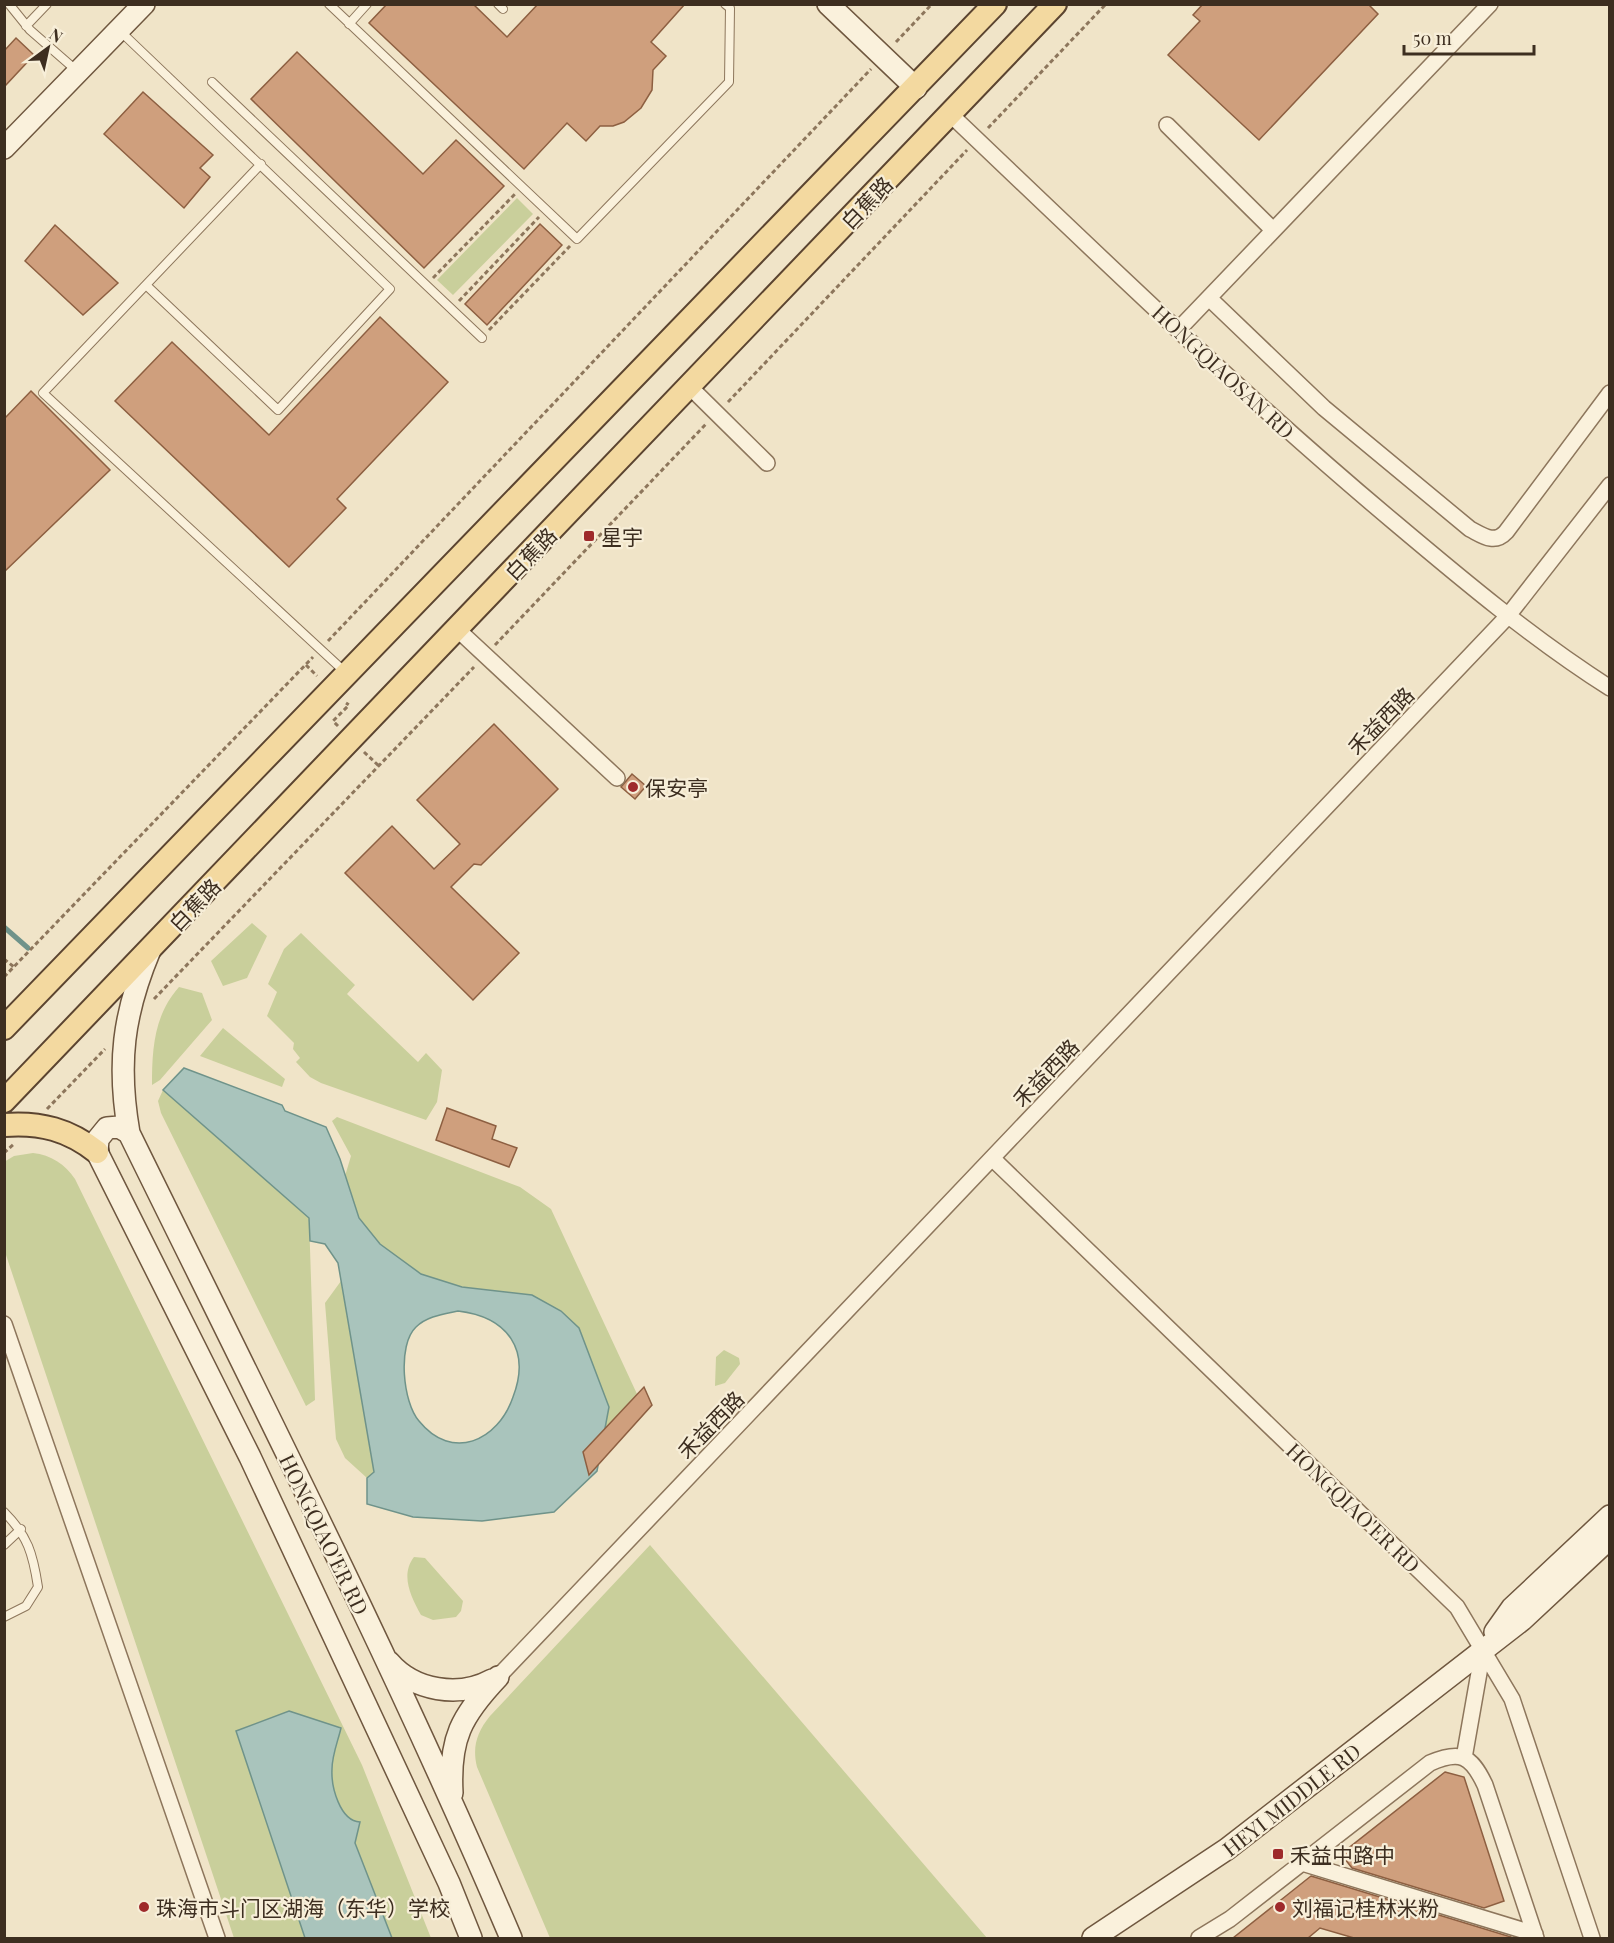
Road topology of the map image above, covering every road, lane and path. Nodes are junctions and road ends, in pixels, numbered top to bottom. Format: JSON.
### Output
{"nodes":[{"id":1,"x":9,"y":4,"type":"edge"},
{"id":2,"x":47,"y":4,"type":"edge"},
{"id":3,"x":144,"y":4,"type":"edge"},
{"id":4,"x":329,"y":4,"type":"edge"},
{"id":5,"x":367,"y":4,"type":"edge"},
{"id":6,"x":725,"y":4,"type":"edge"},
{"id":7,"x":828,"y":4,"type":"edge"},
{"id":8,"x":932,"y":4,"type":"edge"},
{"id":9,"x":995,"y":4,"type":"edge"},
{"id":10,"x":1055,"y":4,"type":"edge"},
{"id":11,"x":1106,"y":4,"type":"edge"},
{"id":12,"x":1490,"y":4,"type":"edge"},
{"id":13,"x":349,"y":24,"type":"junction"},
{"id":14,"x":26,"y":26,"type":"junction"},
{"id":15,"x":119,"y":30,"type":"junction"},
{"id":16,"x":882,"y":56,"type":"junction"},
{"id":17,"x":78,"y":72,"type":"junction"},
{"id":18,"x":212,"y":82,"type":"dead end"},
{"id":19,"x":916,"y":88,"type":"junction"},
{"id":20,"x":950,"y":114,"type":"junction"},
{"id":21,"x":1167,"y":126,"type":"dead end"},
{"id":22,"x":977,"y":140,"type":"junction"},
{"id":23,"x":4,"y":148,"type":"edge"},
{"id":24,"x":261,"y":164,"type":"junction"},
{"id":25,"x":522,"y":187,"type":"junction"},
{"id":26,"x":546,"y":209,"type":"junction"},
{"id":27,"x":1273,"y":230,"type":"junction"},
{"id":28,"x":577,"y":239,"type":"junction"},
{"id":29,"x":146,"y":285,"type":"junction"},
{"id":30,"x":426,"y":285,"type":"junction"},
{"id":31,"x":1209,"y":298,"type":"junction"},
{"id":32,"x":451,"y":309,"type":"junction"},
{"id":33,"x":1178,"y":330,"type":"junction"},
{"id":34,"x":482,"y":338,"type":"joint"},
{"id":35,"x":689,"y":386,"type":"junction"},
{"id":36,"x":1610,"y":393,"type":"edge"},
{"id":37,"x":717,"y":413,"type":"junction"},
{"id":38,"x":767,"y":463,"type":"dead end"},
{"id":39,"x":1610,"y":485,"type":"edge"},
{"id":40,"x":1507,"y":617,"type":"junction"},
{"id":41,"x":457,"y":629,"type":"junction"},
{"id":42,"x":320,"y":649,"type":"junction"},
{"id":43,"x":485,"y":655,"type":"junction"},
{"id":44,"x":306,"y":665,"type":"junction"},
{"id":45,"x":339,"y":681,"type":"junction"},
{"id":46,"x":1610,"y":688,"type":"edge"},
{"id":47,"x":1610,"y":696,"type":"edge"},
{"id":48,"x":351,"y":739,"type":"junction"},
{"id":49,"x":379,"y":766,"type":"junction"},
{"id":50,"x":617,"y":778,"type":"dead end"},
{"id":51,"x":150,"y":950,"type":"junction"},
{"id":52,"x":4,"y":959,"type":"edge"},
{"id":53,"x":14,"y":967,"type":"junction"},
{"id":54,"x":4,"y":977,"type":"edge"},
{"id":55,"x":150,"y":1003,"type":"dead end"},
{"id":56,"x":4,"y":1028,"type":"edge"},
{"id":57,"x":125,"y":1029,"type":"junction"},
{"id":58,"x":4,"y":1101,"type":"edge"},
{"id":59,"x":32,"y":1124,"type":"junction"},
{"id":60,"x":4,"y":1125,"type":"edge"},
{"id":61,"x":129,"y":1133,"type":"junction"},
{"id":62,"x":97,"y":1152,"type":"junction"},
{"id":63,"x":992,"y":1158,"type":"junction"},
{"id":64,"x":4,"y":1324,"type":"edge"},
{"id":65,"x":4,"y":1512,"type":"edge"},
{"id":66,"x":1610,"y":1516,"type":"edge"},
{"id":67,"x":21,"y":1529,"type":"junction"},
{"id":68,"x":1610,"y":1538,"type":"edge"},
{"id":69,"x":4,"y":1545,"type":"edge"},
{"id":70,"x":4,"y":1617,"type":"edge"},
{"id":71,"x":1483,"y":1650,"type":"junction"},
{"id":72,"x":386,"y":1657,"type":"junction"},
{"id":73,"x":498,"y":1677,"type":"junction"},
{"id":74,"x":1464,"y":1758,"type":"junction"},
{"id":75,"x":459,"y":1816,"type":"junction"},
{"id":76,"x":1302,"y":1863,"type":"junction"},
{"id":77,"x":1535,"y":1936,"type":"edge"},
{"id":78,"x":217,"y":1938,"type":"edge"},
{"id":79,"x":471,"y":1938,"type":"edge"},
{"id":80,"x":511,"y":1938,"type":"edge"},
{"id":81,"x":1093,"y":1938,"type":"edge"},
{"id":82,"x":1199,"y":1938,"type":"edge"},
{"id":83,"x":1592,"y":1938,"type":"edge"}],
"edges":[{"from":1,"to":14,"type":"lane"},
{"from":2,"to":14,"type":"lane"},
{"from":3,"to":15,"type":"street"},
{"from":4,"to":13,"type":"lane"},
{"from":5,"to":13,"type":"lane"},
{"from":6,"to":28,"type":"lane"},
{"from":7,"to":16,"type":"street"},
{"from":8,"to":16,"type":"path"},
{"from":9,"to":19,"type":"main road","name":"白蕉路"},
{"from":10,"to":20,"type":"main road","name":"白蕉路"},
{"from":11,"to":22,"type":"path"},
{"from":12,"to":27,"type":"street"},
{"from":13,"to":25,"type":"lane"},
{"from":14,"to":17,"type":"lane"},
{"from":15,"to":17,"type":"street"},
{"from":15,"to":24,"type":"lane"},
{"from":16,"to":19,"type":"street"},
{"from":16,"to":42,"type":"path"},
{"from":17,"to":23,"type":"street"},
{"from":18,"to":30,"type":"lane"},
{"from":19,"to":45,"type":"main road","name":"白蕉路"},
{"from":20,"to":22,"type":"street","name":"HONGQIAOSAN RD"},
{"from":20,"to":35,"type":"main road","name":"白蕉路"},
{"from":21,"to":27,"type":"street"},
{"from":22,"to":33,"type":"street","name":"HONGQIAOSAN RD"},
{"from":22,"to":37,"type":"path"},
{"from":24,"to":29,"type":"lane"},
{"from":24,"to":29,"type":"lane"},
{"from":25,"to":26,"type":"lane"},
{"from":25,"to":30,"type":"path"},
{"from":26,"to":28,"type":"lane"},
{"from":26,"to":32,"type":"path"},
{"from":27,"to":31,"type":"street"},
{"from":28,"to":34,"type":"path"},
{"from":29,"to":42,"type":"lane"},
{"from":30,"to":32,"type":"lane"},
{"from":31,"to":33,"type":"street"},
{"from":31,"to":36,"type":"street"},
{"from":32,"to":34,"type":"lane"},
{"from":33,"to":40,"type":"street","name":"HONGQIAOSAN RD"},
{"from":35,"to":37,"type":"street"},
{"from":35,"to":41,"type":"main road","name":"白蕉路"},
{"from":37,"to":38,"type":"street"},
{"from":37,"to":43,"type":"path"},
{"from":39,"to":40,"type":"street","name":"禾益西路"},
{"from":40,"to":46,"type":"street","name":"HONGQIAOSAN RD"},
{"from":40,"to":47,"type":"street","name":"HONGQIAOSAN RD"},
{"from":40,"to":63,"type":"street","name":"禾益西路"},
{"from":41,"to":43,"type":"street"},
{"from":41,"to":48,"type":"main road","name":"白蕉路"},
{"from":42,"to":44,"type":"path"},
{"from":42,"to":45,"type":"lane"},
{"from":43,"to":49,"type":"path"},
{"from":43,"to":50,"type":"street"},
{"from":44,"to":45,"type":"path"},
{"from":44,"to":53,"type":"path"},
{"from":45,"to":48,"type":"path"},
{"from":45,"to":56,"type":"main road","name":"白蕉路"},
{"from":48,"to":49,"type":"path"},
{"from":48,"to":51,"type":"main road","name":"白蕉路"},
{"from":49,"to":55,"type":"path"},
{"from":51,"to":57,"type":"street","name":"HONGQIAO'ER RD"},
{"from":51,"to":58,"type":"main road","name":"白蕉路"},
{"from":52,"to":53,"type":"path"},
{"from":53,"to":54,"type":"path"},
{"from":57,"to":59,"type":"path"},
{"from":57,"to":61,"type":"street","name":"HONGQIAO'ER RD"},
{"from":59,"to":60,"type":"main road"},
{"from":59,"to":62,"type":"main road"},
{"from":61,"to":62,"type":"street"},
{"from":61,"to":72,"type":"street","name":"HONGQIAO'ER RD"},
{"from":62,"to":79,"type":"street","name":"HONGQIAO'ER RD"},
{"from":63,"to":71,"type":"street","name":"HONGQIAO'ER RD"},
{"from":63,"to":73,"type":"street","name":"禾益西路"},
{"from":64,"to":78,"type":"street"},
{"from":65,"to":67,"type":"lane"},
{"from":66,"to":71,"type":"street","name":"HEYI MIDDLE RD"},
{"from":67,"to":69,"type":"lane"},
{"from":67,"to":70,"type":"lane"},
{"from":68,"to":71,"type":"street","name":"HEYI MIDDLE RD"},
{"from":71,"to":74,"type":"street"},
{"from":71,"to":81,"type":"street","name":"HEYI MIDDLE RD"},
{"from":71,"to":83,"type":"street","name":"HONGQIAO'ER RD"},
{"from":72,"to":73,"type":"street"},
{"from":72,"to":75,"type":"street","name":"HONGQIAO'ER RD"},
{"from":73,"to":75,"type":"street"},
{"from":74,"to":76,"type":"street"},
{"from":74,"to":77,"type":"street"},
{"from":75,"to":80,"type":"street","name":"HONGQIAO'ER RD"},
{"from":76,"to":77,"type":"street"},
{"from":76,"to":82,"type":"street"}]}
